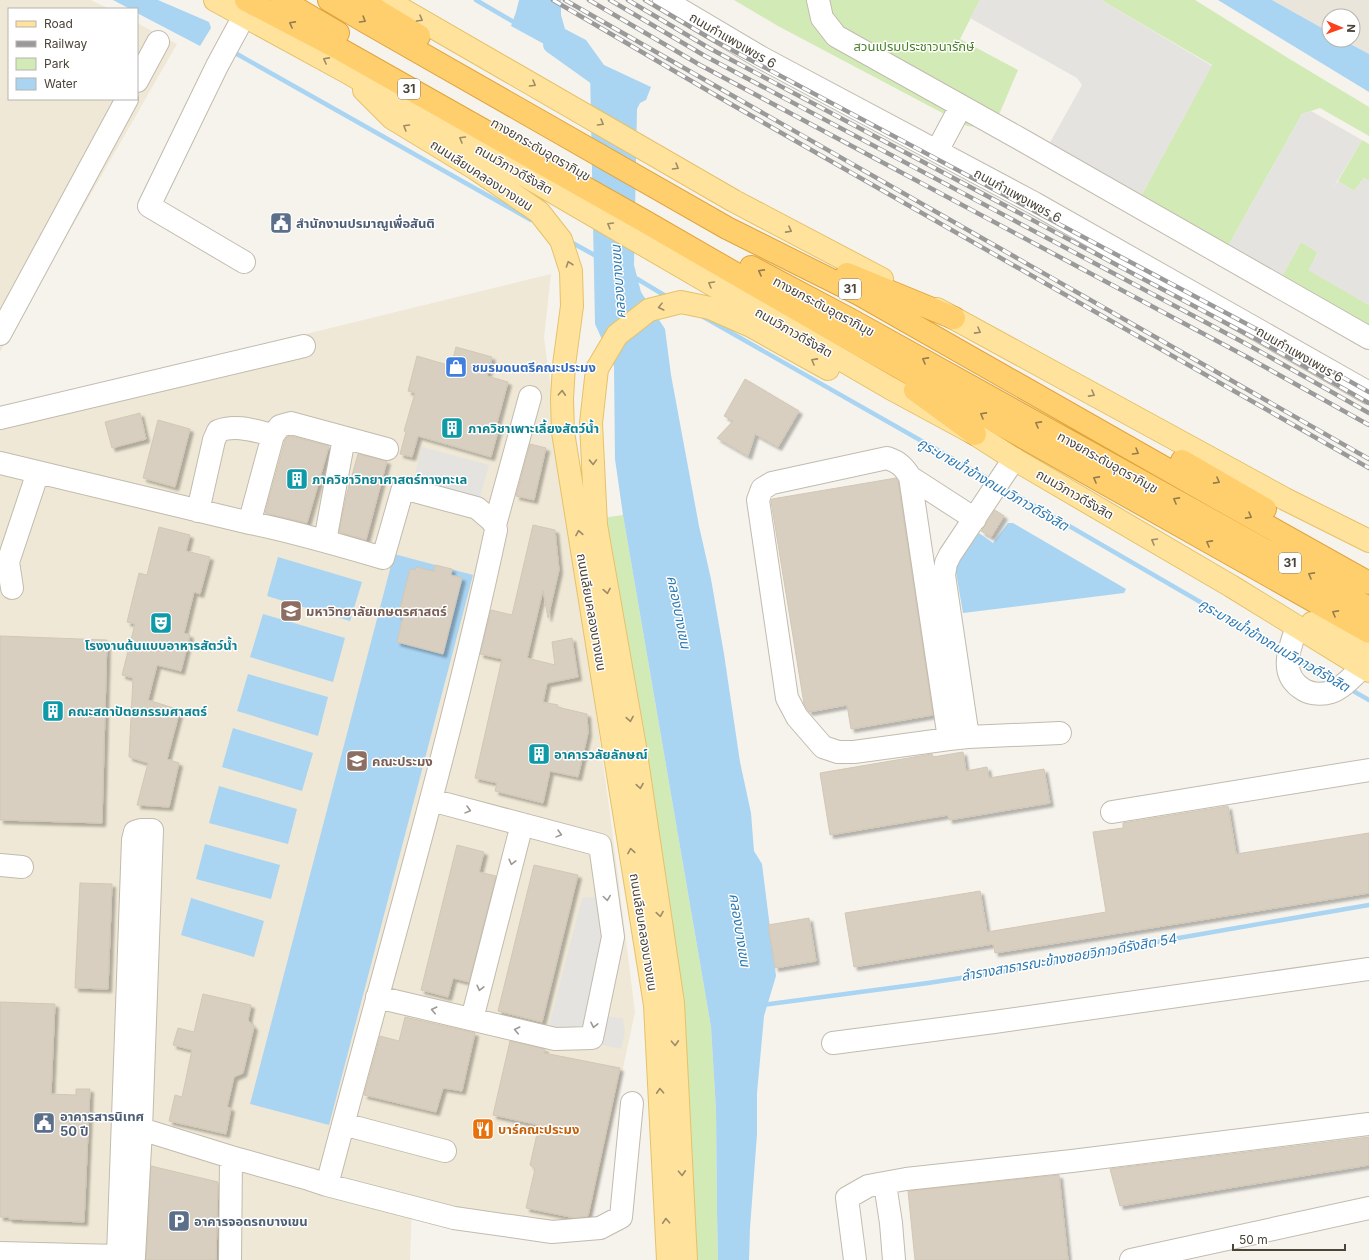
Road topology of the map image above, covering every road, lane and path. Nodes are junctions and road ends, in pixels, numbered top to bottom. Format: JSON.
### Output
{"nodes":[{"id":1,"x":215,"y":0,"type":"edge"},
{"id":2,"x":282,"y":0,"type":"edge"},
{"id":3,"x":329,"y":0,"type":"edge"},
{"id":4,"x":360,"y":0,"type":"edge"},
{"id":5,"x":386,"y":0,"type":"edge"},
{"id":6,"x":664,"y":0,"type":"edge"},
{"id":7,"x":818,"y":0,"type":"edge"},
{"id":8,"x":245,"y":8,"type":"edge"},
{"id":9,"x":158,"y":42,"type":"dead end"},
{"id":10,"x":345,"y":71,"type":"junction"},
{"id":11,"x":138,"y":79,"type":"edge"},
{"id":12,"x":126,"y":100,"type":"edge"},
{"id":13,"x":961,"y":106,"type":"junction"},
{"id":14,"x":567,"y":114,"type":"junction"},
{"id":15,"x":937,"y":151,"type":"junction"},
{"id":16,"x":642,"y":158,"type":"junction"},
{"id":17,"x":570,"y":191,"type":"junction"},
{"id":18,"x":244,"y":262,"type":"dead end"},
{"id":19,"x":828,"y":266,"type":"junction"},
{"id":20,"x":954,"y":318,"type":"junction"},
{"id":21,"x":833,"y":330,"type":"junction"},
{"id":22,"x":0,"y":334,"type":"edge"},
{"id":23,"x":1369,"y":338,"type":"edge"},
{"id":24,"x":304,"y":346,"type":"dead end"},
{"id":25,"x":890,"y":388,"type":"junction"},
{"id":26,"x":1369,"y":393,"type":"edge"},
{"id":27,"x":530,"y":397,"type":"dead end"},
{"id":28,"x":0,"y":418,"type":"edge"},
{"id":29,"x":975,"y":434,"type":"junction"},
{"id":30,"x":273,"y":435,"type":"junction"},
{"id":31,"x":344,"y":438,"type":"junction"},
{"id":32,"x":387,"y":449,"type":"dead end"},
{"id":33,"x":0,"y":463,"type":"edge"},
{"id":34,"x":38,"y":472,"type":"junction"},
{"id":35,"x":1003,"y":475,"type":"junction"},
{"id":36,"x":910,"y":477,"type":"junction"},
{"id":37,"x":1285,"y":499,"type":"junction"},
{"id":38,"x":198,"y":511,"type":"junction"},
{"id":39,"x":975,"y":519,"type":"junction"},
{"id":40,"x":250,"y":523,"type":"junction"},
{"id":41,"x":495,"y":525,"type":"junction"},
{"id":42,"x":325,"y":541,"type":"junction"},
{"id":43,"x":1369,"y":541,"type":"edge"},
{"id":44,"x":1369,"y":553,"type":"edge"},
{"id":45,"x":1369,"y":571,"type":"edge"},
{"id":46,"x":1369,"y":582,"type":"edge"},
{"id":47,"x":1231,"y":586,"type":"junction"},
{"id":48,"x":12,"y":588,"type":"dead end"},
{"id":49,"x":1369,"y":608,"type":"edge"},
{"id":50,"x":1297,"y":627,"type":"junction"},
{"id":51,"x":1369,"y":632,"type":"edge"},
{"id":52,"x":1357,"y":672,"type":"edge"},
{"id":53,"x":1060,"y":733,"type":"dead end"},
{"id":54,"x":959,"y":738,"type":"junction"},
{"id":55,"x":1369,"y":770,"type":"edge"},
{"id":56,"x":431,"y":800,"type":"junction"},
{"id":57,"x":1112,"y":812,"type":"dead end"},
{"id":58,"x":522,"y":824,"type":"junction"},
{"id":59,"x":0,"y":865,"type":"edge"},
{"id":60,"x":22,"y":866,"type":"dead end"},
{"id":61,"x":1369,"y":969,"type":"edge"},
{"id":62,"x":378,"y":996,"type":"junction"},
{"id":63,"x":472,"y":1019,"type":"junction"},
{"id":64,"x":833,"y":1043,"type":"dead end"},
{"id":65,"x":632,"y":1103,"type":"dead end"},
{"id":66,"x":343,"y":1124,"type":"junction"},
{"id":67,"x":1369,"y":1124,"type":"edge"},
{"id":68,"x":132,"y":1129,"type":"junction"},
{"id":69,"x":446,"y":1151,"type":"dead end"},
{"id":70,"x":231,"y":1157,"type":"junction"},
{"id":71,"x":885,"y":1184,"type":"junction"},
{"id":72,"x":327,"y":1185,"type":"junction"},
{"id":73,"x":1369,"y":1208,"type":"edge"},
{"id":74,"x":0,"y":1253,"type":"edge"},
{"id":75,"x":118,"y":1258,"type":"edge"},
{"id":76,"x":230,"y":1260,"type":"edge"},
{"id":77,"x":668,"y":1260,"type":"edge"},
{"id":78,"x":686,"y":1260,"type":"edge"},
{"id":79,"x":855,"y":1260,"type":"edge"},
{"id":80,"x":894,"y":1260,"type":"edge"},
{"id":81,"x":1131,"y":1260,"type":"edge"}],
"edges":[{"from":1,"to":8,"type":"main road","name":"ถนนวิภาวดีรังสิต","number":"31"},
{"from":49,"to":2,"type":"highway","name":"ทางยกระดับอุตราภิมุข","number":"31","one_way":true},
{"from":3,"to":46,"type":"highway","name":"ทางยกระดับอุตราภิมุข","number":"31","one_way":true},
{"from":4,"to":14,"type":"highway","number":"31"},
{"from":5,"to":14,"type":"main road","number":"31","one_way":true},
{"from":6,"to":15,"type":"street","name":"ถนนกำแพงเพชร 6"},
{"from":7,"to":13,"type":"street"},
{"from":10,"to":8,"type":"main road","name":"ถนนวิภาวดีรังสิต","number":"31","one_way":true},
{"from":17,"to":8,"type":"highway","name":"ถนนวิภาวดีรังสิต","number":"31","one_way":true},
{"from":8,"to":18,"type":"street"},
{"from":9,"to":11,"type":"street"},
{"from":17,"to":10,"type":"main road","name":"ถนนวิภาวดีรังสิต","number":"31","one_way":true},
{"from":77,"to":10,"type":"main road","name":"ถนนเลียบคลองบางเขน","one_way":true},
{"from":12,"to":22,"type":"street"},
{"from":13,"to":15,"type":"street"},
{"from":13,"to":23,"type":"street"},
{"from":14,"to":16,"type":"highway","number":"31","one_way":true},
{"from":15,"to":26,"type":"street","name":"ถนนกำแพงเพชร 6"},
{"from":16,"to":19,"type":"highway","number":"31"},
{"from":16,"to":20,"type":"main road","number":"31","one_way":true},
{"from":17,"to":21,"type":"highway","name":"ถนนวิภาวดีรังสิต","number":"31"},
{"from":25,"to":17,"type":"main road","name":"ถนนวิภาวดีรังสิต","number":"31","one_way":true},
{"from":19,"to":20,"type":"highway"},
{"from":19,"to":45,"type":"highway","number":"31","one_way":true},
{"from":20,"to":37,"type":"main road","number":"31","one_way":true},
{"from":21,"to":29,"type":"highway"},
{"from":51,"to":21,"type":"highway","name":"ถนนวิภาวดีรังสิต","number":"31","one_way":true},
{"from":24,"to":28,"type":"street"},
{"from":25,"to":29,"type":"main road","name":"ถนนวิภาวดีรังสิต","number":"31"},
{"from":25,"to":78,"type":"main road","name":"ถนนเลียบคลองบางเขน","one_way":true},
{"from":27,"to":41,"type":"street"},
{"from":29,"to":35,"type":"main road","name":"ถนนวิภาวดีรังสิต","number":"31"},
{"from":30,"to":31,"type":"street"},
{"from":30,"to":38,"type":"street"},
{"from":30,"to":40,"type":"street"},
{"from":31,"to":32,"type":"street"},
{"from":31,"to":42,"type":"street"},
{"from":33,"to":34,"type":"street"},
{"from":34,"to":38,"type":"street"},
{"from":34,"to":48,"type":"street"},
{"from":35,"to":39,"type":"street"},
{"from":47,"to":35,"type":"main road","name":"ถนนวิภาวดีรังสิต","number":"31","one_way":true},
{"from":36,"to":39,"type":"street"},
{"from":36,"to":54,"type":"street"},
{"from":36,"to":54,"type":"street"},
{"from":37,"to":43,"type":"main road","number":"31"},
{"from":37,"to":44,"type":"main road"},
{"from":38,"to":40,"type":"street"},
{"from":39,"to":54,"type":"street"},
{"from":40,"to":42,"type":"street"},
{"from":41,"to":42,"type":"street"},
{"from":41,"to":56,"type":"street"},
{"from":47,"to":50,"type":"main road","name":"ถนนวิภาวดีรังสิต","number":"31"},
{"from":47,"to":52,"type":"main road"},
{"from":50,"to":52,"type":"main road","name":"ถนนวิภาวดีรังสิต","number":"31"},
{"from":50,"to":52,"type":"street"},
{"from":53,"to":54,"type":"street"},
{"from":55,"to":57,"type":"street"},
{"from":56,"to":58,"type":"street","one_way":true},
{"from":56,"to":62,"type":"street"},
{"from":58,"to":63,"type":"street","one_way":true},
{"from":58,"to":63,"type":"street","one_way":true},
{"from":59,"to":60,"type":"street"},
{"from":61,"to":64,"type":"street"},
{"from":63,"to":62,"type":"street","one_way":true},
{"from":62,"to":66,"type":"street"},
{"from":65,"to":72,"type":"street"},
{"from":66,"to":69,"type":"street"},
{"from":66,"to":72,"type":"street"},
{"from":67,"to":71,"type":"street"},
{"from":68,"to":68,"type":"street"},
{"from":68,"to":70,"type":"street"},
{"from":68,"to":75,"type":"street"},
{"from":70,"to":72,"type":"street"},
{"from":70,"to":76,"type":"street"},
{"from":71,"to":79,"type":"street"},
{"from":71,"to":80,"type":"street"},
{"from":73,"to":81,"type":"street"},
{"from":74,"to":75,"type":"street"}]}
